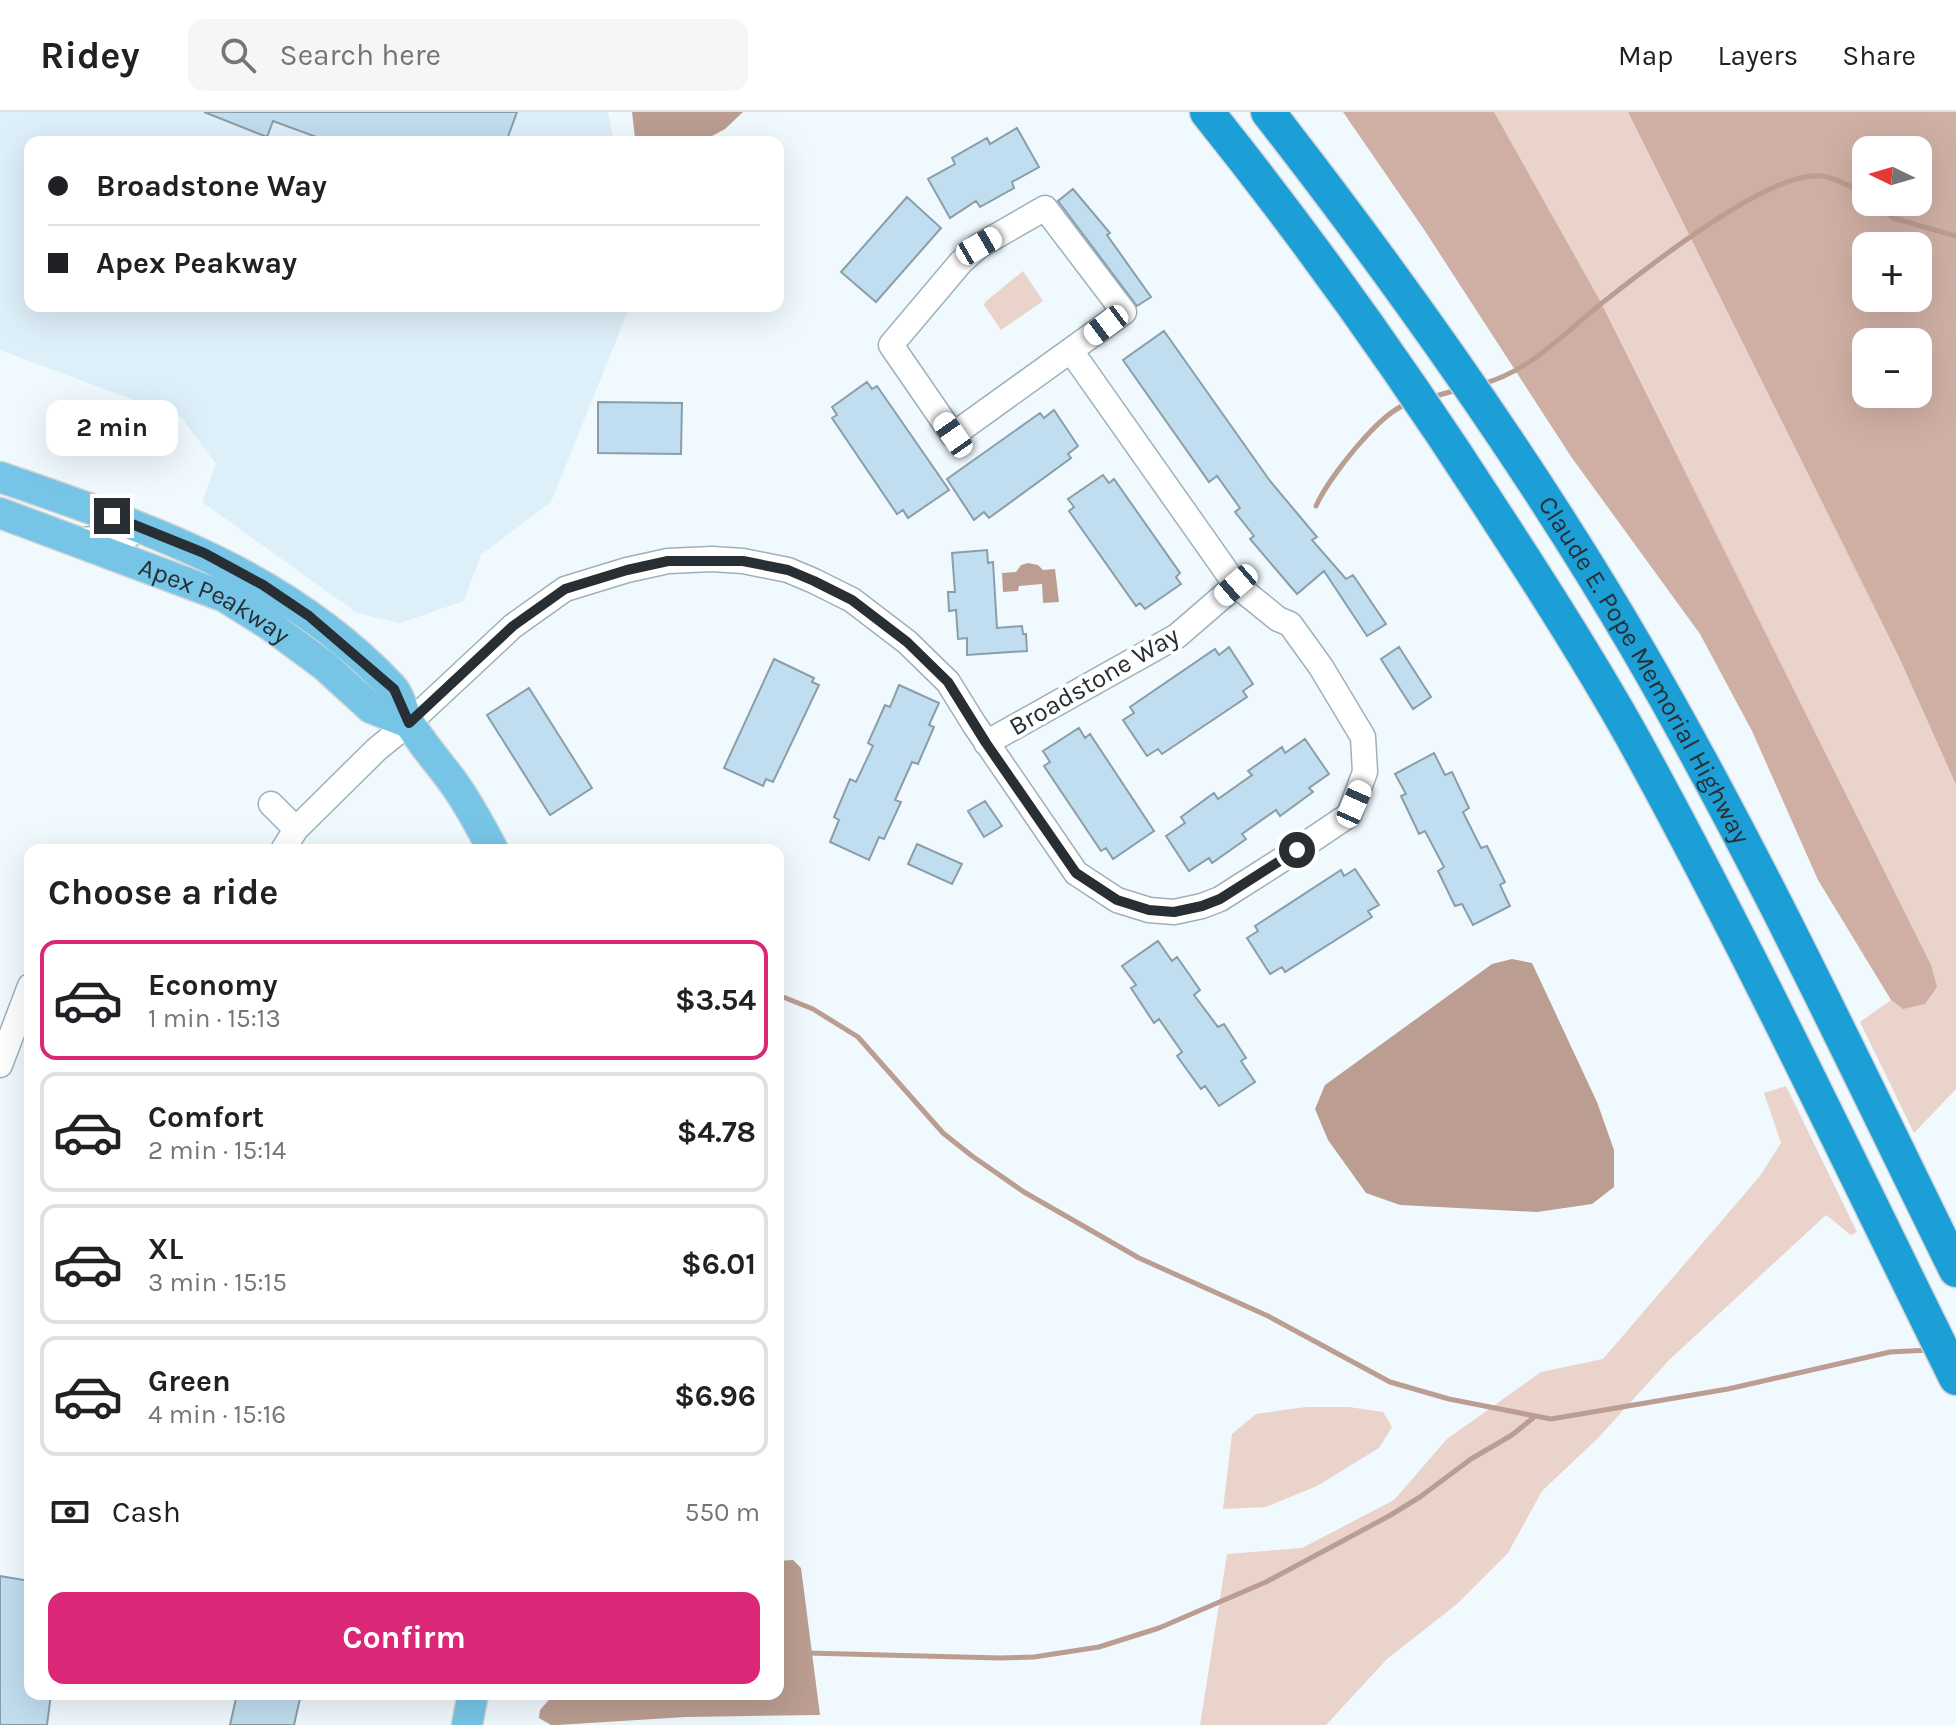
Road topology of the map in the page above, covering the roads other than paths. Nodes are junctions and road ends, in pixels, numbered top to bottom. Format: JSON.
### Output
{"nodes":[{"id":1,"x":1207,"y":112,"type":"edge"},
{"id":2,"x":1268,"y":112,"type":"edge"},
{"id":3,"x":1071,"y":351,"type":"junction"},
{"id":4,"x":0,"y":477,"type":"edge"},
{"id":5,"x":0,"y":513,"type":"edge"},
{"id":6,"x":140,"y":526,"type":"junction"},
{"id":7,"x":74,"y":540,"type":"junction"},
{"id":8,"x":1236,"y":585,"type":"junction"},
{"id":9,"x":409,"y":723,"type":"junction"},
{"id":10,"x":986,"y":743,"type":"junction"},
{"id":11,"x":271,"y":804,"type":"dead end"},
{"id":12,"x":296,"y":829,"type":"junction"},
{"id":13,"x":287,"y":844,"type":"edge"},
{"id":14,"x":489,"y":844,"type":"edge"},
{"id":15,"x":24,"y":1002,"type":"edge"},
{"id":16,"x":0,"y":1065,"type":"edge"},
{"id":17,"x":1956,"y":1270,"type":"edge"},
{"id":18,"x":1956,"y":1378,"type":"edge"},
{"id":19,"x":472,"y":1700,"type":"edge"},
{"id":20,"x":467,"y":1725,"type":"edge"}],
"edges":[{"from":1,"to":18,"type":"highway","name":"Claude E. Pope Memorial Highway"},
{"from":2,"to":17,"type":"highway","name":"Claude E. Pope Memorial Highway"},
{"from":3,"to":3,"type":"street"},
{"from":3,"to":8,"type":"street","name":"Broadstone Way"},
{"from":4,"to":6,"type":"main road","name":"Apex Peakway"},
{"from":5,"to":7,"type":"main road","name":"Apex Peakway"},
{"from":6,"to":7,"type":"street"},
{"from":6,"to":9,"type":"main road","name":"Apex Peakway"},
{"from":7,"to":9,"type":"main road","name":"Apex Peakway"},
{"from":8,"to":10,"type":"street","name":"Broadstone Way"},
{"from":8,"to":10,"type":"street","name":"Broadstone Way"},
{"from":9,"to":10,"type":"street","name":"Broadstone Way"},
{"from":9,"to":12,"type":"street","name":"Broadstone Way"},
{"from":9,"to":14,"type":"main road","name":"Apex Peakway"},
{"from":11,"to":12,"type":"street"},
{"from":12,"to":13,"type":"street","name":"Broadstone Way"},
{"from":15,"to":16,"type":"street"},
{"from":19,"to":20,"type":"main road"}]}
